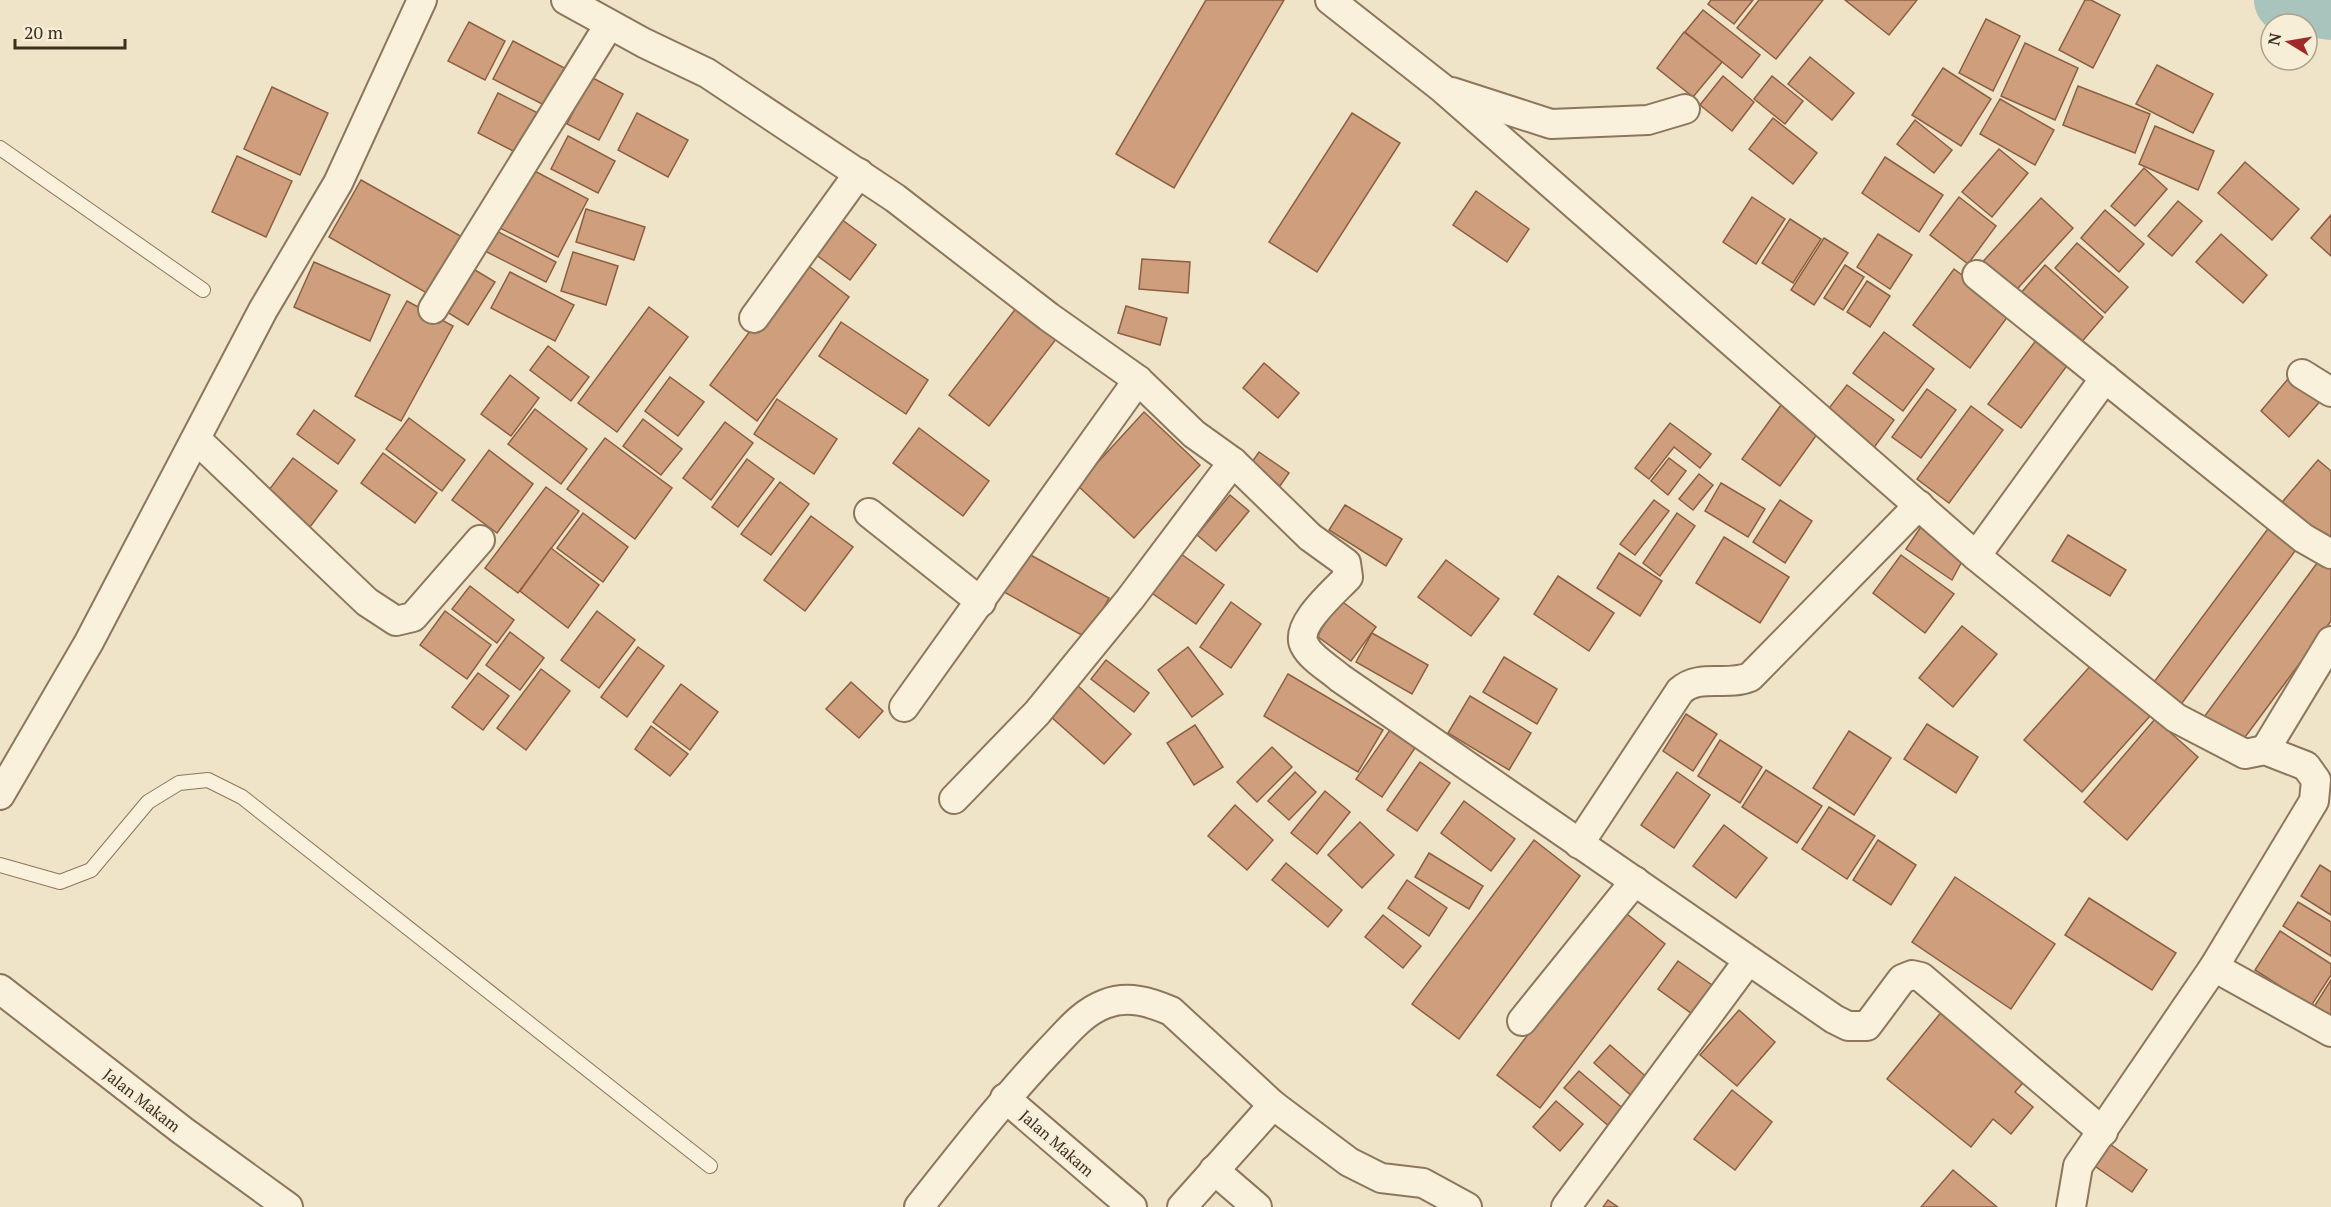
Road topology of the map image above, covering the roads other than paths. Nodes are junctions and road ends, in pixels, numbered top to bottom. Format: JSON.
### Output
{"nodes":[{"id":1,"x":422,"y":0,"type":"edge"},
{"id":2,"x":566,"y":0,"type":"edge"},
{"id":3,"x":1330,"y":0,"type":"edge"},
{"id":4,"x":609,"y":25,"type":"junction"},
{"id":5,"x":1442,"y":88,"type":"junction"},
{"id":6,"x":1685,"y":109,"type":"dead end"},
{"id":7,"x":0,"y":148,"type":"edge"},
{"id":8,"x":859,"y":173,"type":"junction"},
{"id":9,"x":1977,"y":275,"type":"dead end"},
{"id":10,"x":203,"y":290,"type":"dead end"},
{"id":11,"x":434,"y":309,"type":"dead end"},
{"id":12,"x":754,"y":318,"type":"dead end"},
{"id":13,"x":2302,"y":374,"type":"dead end"},
{"id":14,"x":2105,"y":378,"type":"junction"},
{"id":15,"x":1138,"y":380,"type":"junction"},
{"id":16,"x":2331,"y":392,"type":"edge"},
{"id":17,"x":196,"y":439,"type":"junction"},
{"id":18,"x":1233,"y":462,"type":"junction"},
{"id":19,"x":1919,"y":505,"type":"junction"},
{"id":20,"x":869,"y":513,"type":"dead end"},
{"id":21,"x":480,"y":540,"type":"dead end"},
{"id":22,"x":2331,"y":554,"type":"edge"},
{"id":23,"x":1976,"y":556,"type":"junction"},
{"id":24,"x":981,"y":602,"type":"junction"},
{"id":25,"x":2331,"y":641,"type":"edge"},
{"id":26,"x":904,"y":707,"type":"dead end"},
{"id":27,"x":2265,"y":750,"type":"junction"},
{"id":28,"x":0,"y":795,"type":"edge"},
{"id":29,"x":954,"y":799,"type":"dead end"},
{"id":30,"x":1579,"y":844,"type":"junction"},
{"id":31,"x":0,"y":865,"type":"edge"},
{"id":32,"x":1635,"y":881,"type":"junction"},
{"id":33,"x":1748,"y":961,"type":"junction"},
{"id":34,"x":2214,"y":967,"type":"junction"},
{"id":35,"x":0,"y":989,"type":"edge"},
{"id":36,"x":1522,"y":1021,"type":"dead end"},
{"id":37,"x":2331,"y":1032,"type":"edge"},
{"id":38,"x":1005,"y":1098,"type":"junction"},
{"id":39,"x":1273,"y":1105,"type":"junction"},
{"id":40,"x":2103,"y":1132,"type":"junction"},
{"id":41,"x":710,"y":1166,"type":"dead end"},
{"id":42,"x":1214,"y":1170,"type":"junction"},
{"id":43,"x":269,"y":1201,"type":"edge"},
{"id":44,"x":919,"y":1207,"type":"edge"},
{"id":45,"x":1132,"y":1207,"type":"edge"},
{"id":46,"x":1182,"y":1207,"type":"edge"},
{"id":47,"x":1257,"y":1207,"type":"edge"},
{"id":48,"x":1467,"y":1207,"type":"edge"},
{"id":49,"x":1566,"y":1207,"type":"edge"},
{"id":50,"x":2072,"y":1207,"type":"edge"}],
"edges":[{"from":1,"to":17,"type":"street"},
{"from":2,"to":4,"type":"street"},
{"from":3,"to":5,"type":"street"},
{"from":4,"to":8,"type":"street"},
{"from":4,"to":11,"type":"street"},
{"from":5,"to":6,"type":"street"},
{"from":5,"to":19,"type":"street"},
{"from":7,"to":10,"type":"lane"},
{"from":8,"to":12,"type":"street"},
{"from":8,"to":15,"type":"street"},
{"from":9,"to":14,"type":"street"},
{"from":13,"to":16,"type":"street"},
{"from":14,"to":22,"type":"street"},
{"from":14,"to":23,"type":"street"},
{"from":15,"to":18,"type":"street"},
{"from":15,"to":24,"type":"street"},
{"from":17,"to":21,"type":"street"},
{"from":17,"to":28,"type":"street"},
{"from":18,"to":29,"type":"street"},
{"from":18,"to":30,"type":"street"},
{"from":19,"to":23,"type":"street"},
{"from":19,"to":30,"type":"street"},
{"from":20,"to":24,"type":"street"},
{"from":23,"to":27,"type":"street"},
{"from":24,"to":26,"type":"street"},
{"from":25,"to":27,"type":"street"},
{"from":27,"to":34,"type":"street"},
{"from":30,"to":32,"type":"street"},
{"from":31,"to":41,"type":"lane"},
{"from":32,"to":33,"type":"street"},
{"from":32,"to":36,"type":"street"},
{"from":33,"to":40,"type":"street"},
{"from":33,"to":49,"type":"street"},
{"from":34,"to":37,"type":"street"},
{"from":34,"to":40,"type":"street"},
{"from":35,"to":43,"type":"street","name":"Jalan Makam"},
{"from":38,"to":39,"type":"street"},
{"from":38,"to":44,"type":"street","name":"Jalan Makam"},
{"from":38,"to":45,"type":"street","name":"Jalan Makam"},
{"from":39,"to":42,"type":"street"},
{"from":39,"to":48,"type":"street"},
{"from":40,"to":50,"type":"street"},
{"from":42,"to":46,"type":"street"},
{"from":42,"to":47,"type":"street"}]}
